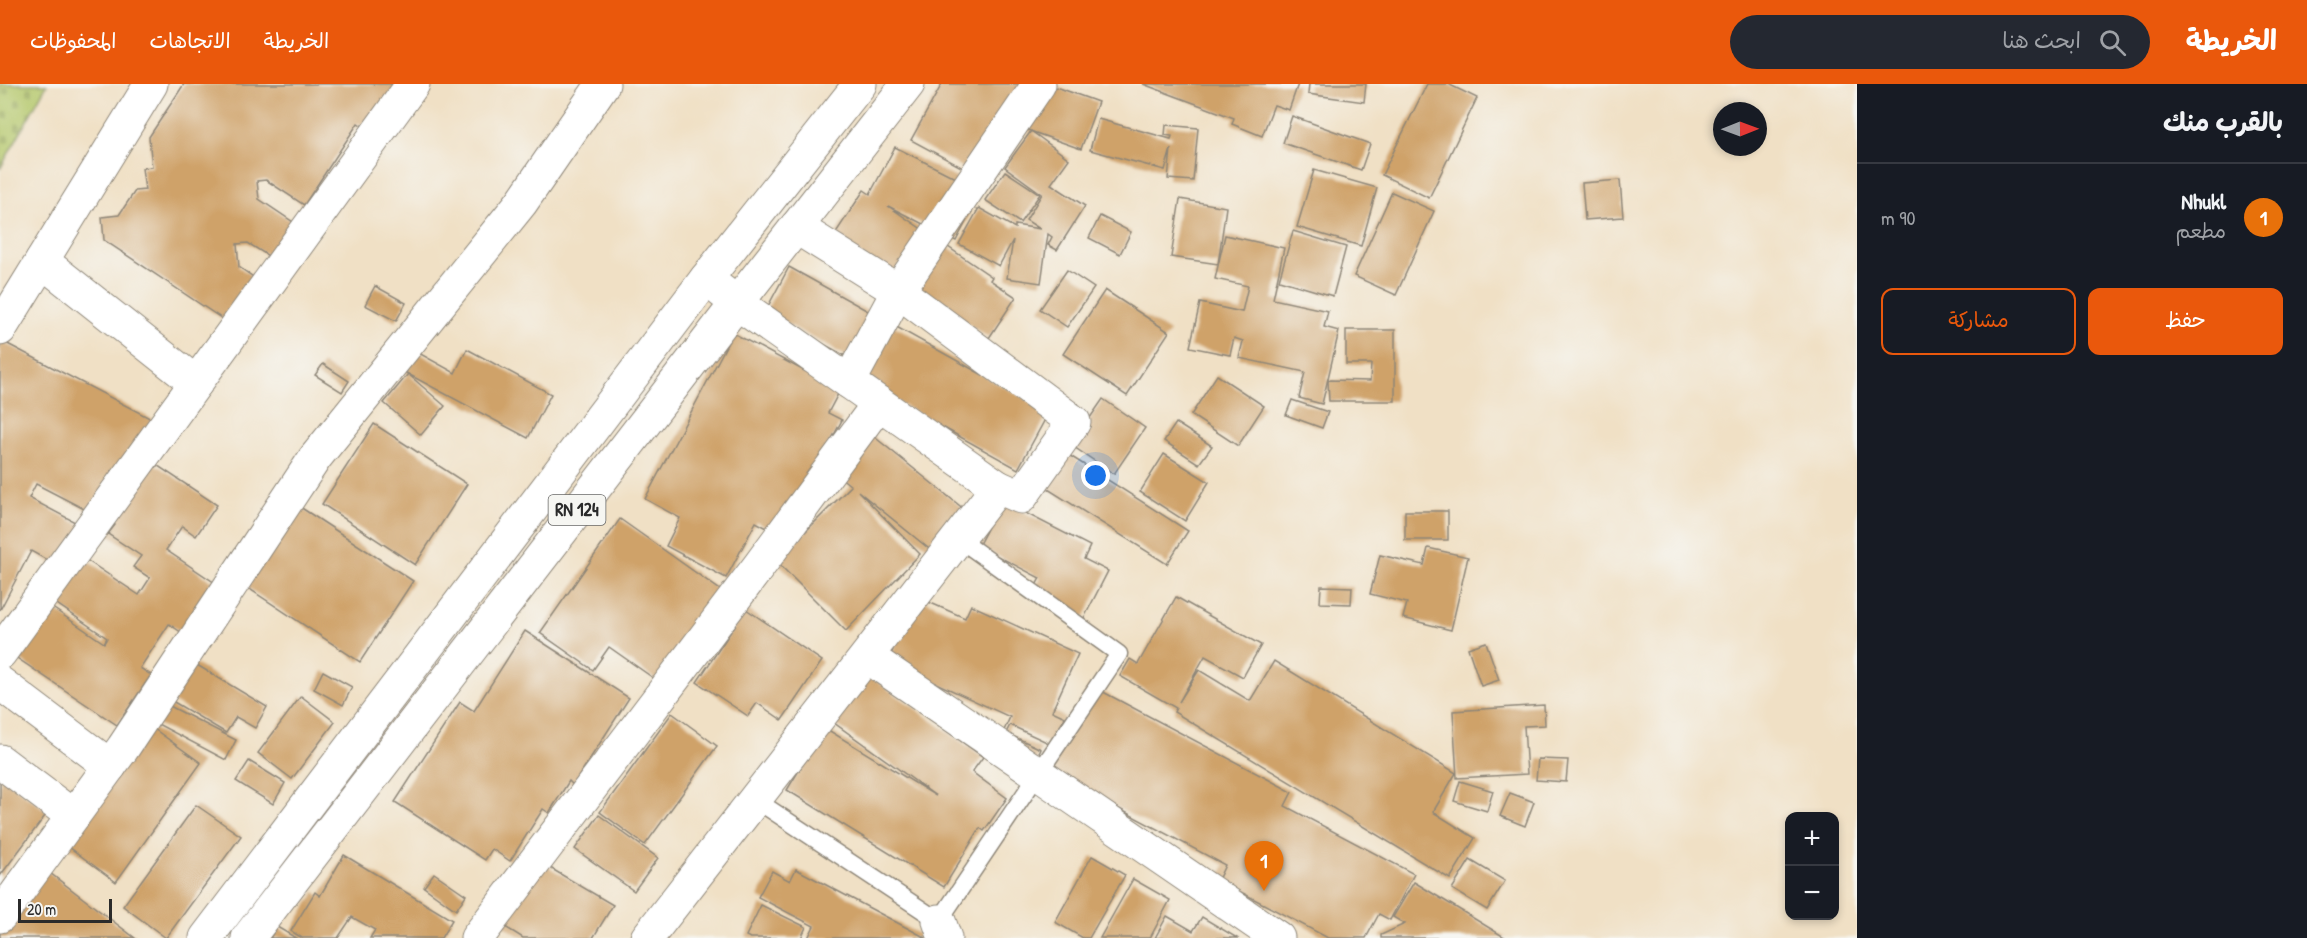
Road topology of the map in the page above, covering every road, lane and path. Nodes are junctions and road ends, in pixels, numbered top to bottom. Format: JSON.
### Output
{"nodes":[{"id":1,"x":151,"y":84,"type":"edge"},
{"id":2,"x":413,"y":84,"type":"edge"},
{"id":3,"x":603,"y":84,"type":"edge"},
{"id":4,"x":860,"y":84,"type":"edge"},
{"id":5,"x":908,"y":84,"type":"edge"},
{"id":6,"x":1039,"y":84,"type":"edge"},
{"id":7,"x":796,"y":227,"type":"junction"},
{"id":8,"x":42,"y":261,"type":"junction"},
{"id":9,"x":706,"y":279,"type":"junction"},
{"id":10,"x":898,"y":291,"type":"junction"},
{"id":11,"x":736,"y":303,"type":"junction"},
{"id":12,"x":0,"y":328,"type":"edge"},
{"id":13,"x":849,"y":382,"type":"junction"},
{"id":14,"x":196,"y":383,"type":"junction"},
{"id":15,"x":879,"y":403,"type":"junction"},
{"id":16,"x":998,"y":487,"type":"junction"},
{"id":17,"x":959,"y":539,"type":"junction"},
{"id":18,"x":0,"y":653,"type":"edge"},
{"id":19,"x":868,"y":657,"type":"junction"},
{"id":20,"x":0,"y":683,"type":"edge"},
{"id":21,"x":0,"y":761,"type":"edge"},
{"id":22,"x":110,"y":766,"type":"junction"},
{"id":23,"x":1038,"y":775,"type":"junction"},
{"id":24,"x":756,"y":800,"type":"junction"},
{"id":25,"x":73,"y":816,"type":"junction"},
{"id":26,"x":0,"y":916,"type":"edge"},
{"id":27,"x":942,"y":930,"type":"edge"},
{"id":28,"x":207,"y":938,"type":"edge"},
{"id":29,"x":248,"y":938,"type":"edge"},
{"id":30,"x":477,"y":938,"type":"edge"},
{"id":31,"x":648,"y":938,"type":"edge"},
{"id":32,"x":1278,"y":938,"type":"edge"}],
"edges":[{"from":1,"to":8,"type":"street"},
{"from":2,"to":14,"type":"street"},
{"from":3,"to":22,"type":"street"},
{"from":4,"to":9,"type":"street","number":"RN 124"},
{"from":5,"to":7,"type":"street","number":"RN 124"},
{"from":6,"to":10,"type":"street"},
{"from":7,"to":10,"type":"street"},
{"from":7,"to":11,"type":"street","number":"RN 124"},
{"from":8,"to":12,"type":"street"},
{"from":8,"to":14,"type":"street"},
{"from":9,"to":11,"type":"street"},
{"from":9,"to":28,"type":"street","number":"RN 124"},
{"from":10,"to":13,"type":"street"},
{"from":10,"to":16,"type":"street"},
{"from":11,"to":13,"type":"street"},
{"from":11,"to":29,"type":"street","number":"RN 124"},
{"from":13,"to":15,"type":"street"},
{"from":14,"to":18,"type":"street"},
{"from":15,"to":16,"type":"street"},
{"from":15,"to":30,"type":"street"},
{"from":16,"to":17,"type":"street"},
{"from":17,"to":19,"type":"street"},
{"from":17,"to":23,"type":"lane"},
{"from":19,"to":23,"type":"street"},
{"from":19,"to":24,"type":"street"},
{"from":20,"to":22,"type":"street"},
{"from":21,"to":25,"type":"street"},
{"from":22,"to":25,"type":"street"},
{"from":23,"to":27,"type":"lane"},
{"from":23,"to":32,"type":"street"},
{"from":24,"to":27,"type":"lane"},
{"from":24,"to":31,"type":"street"},
{"from":25,"to":26,"type":"street"}]}
